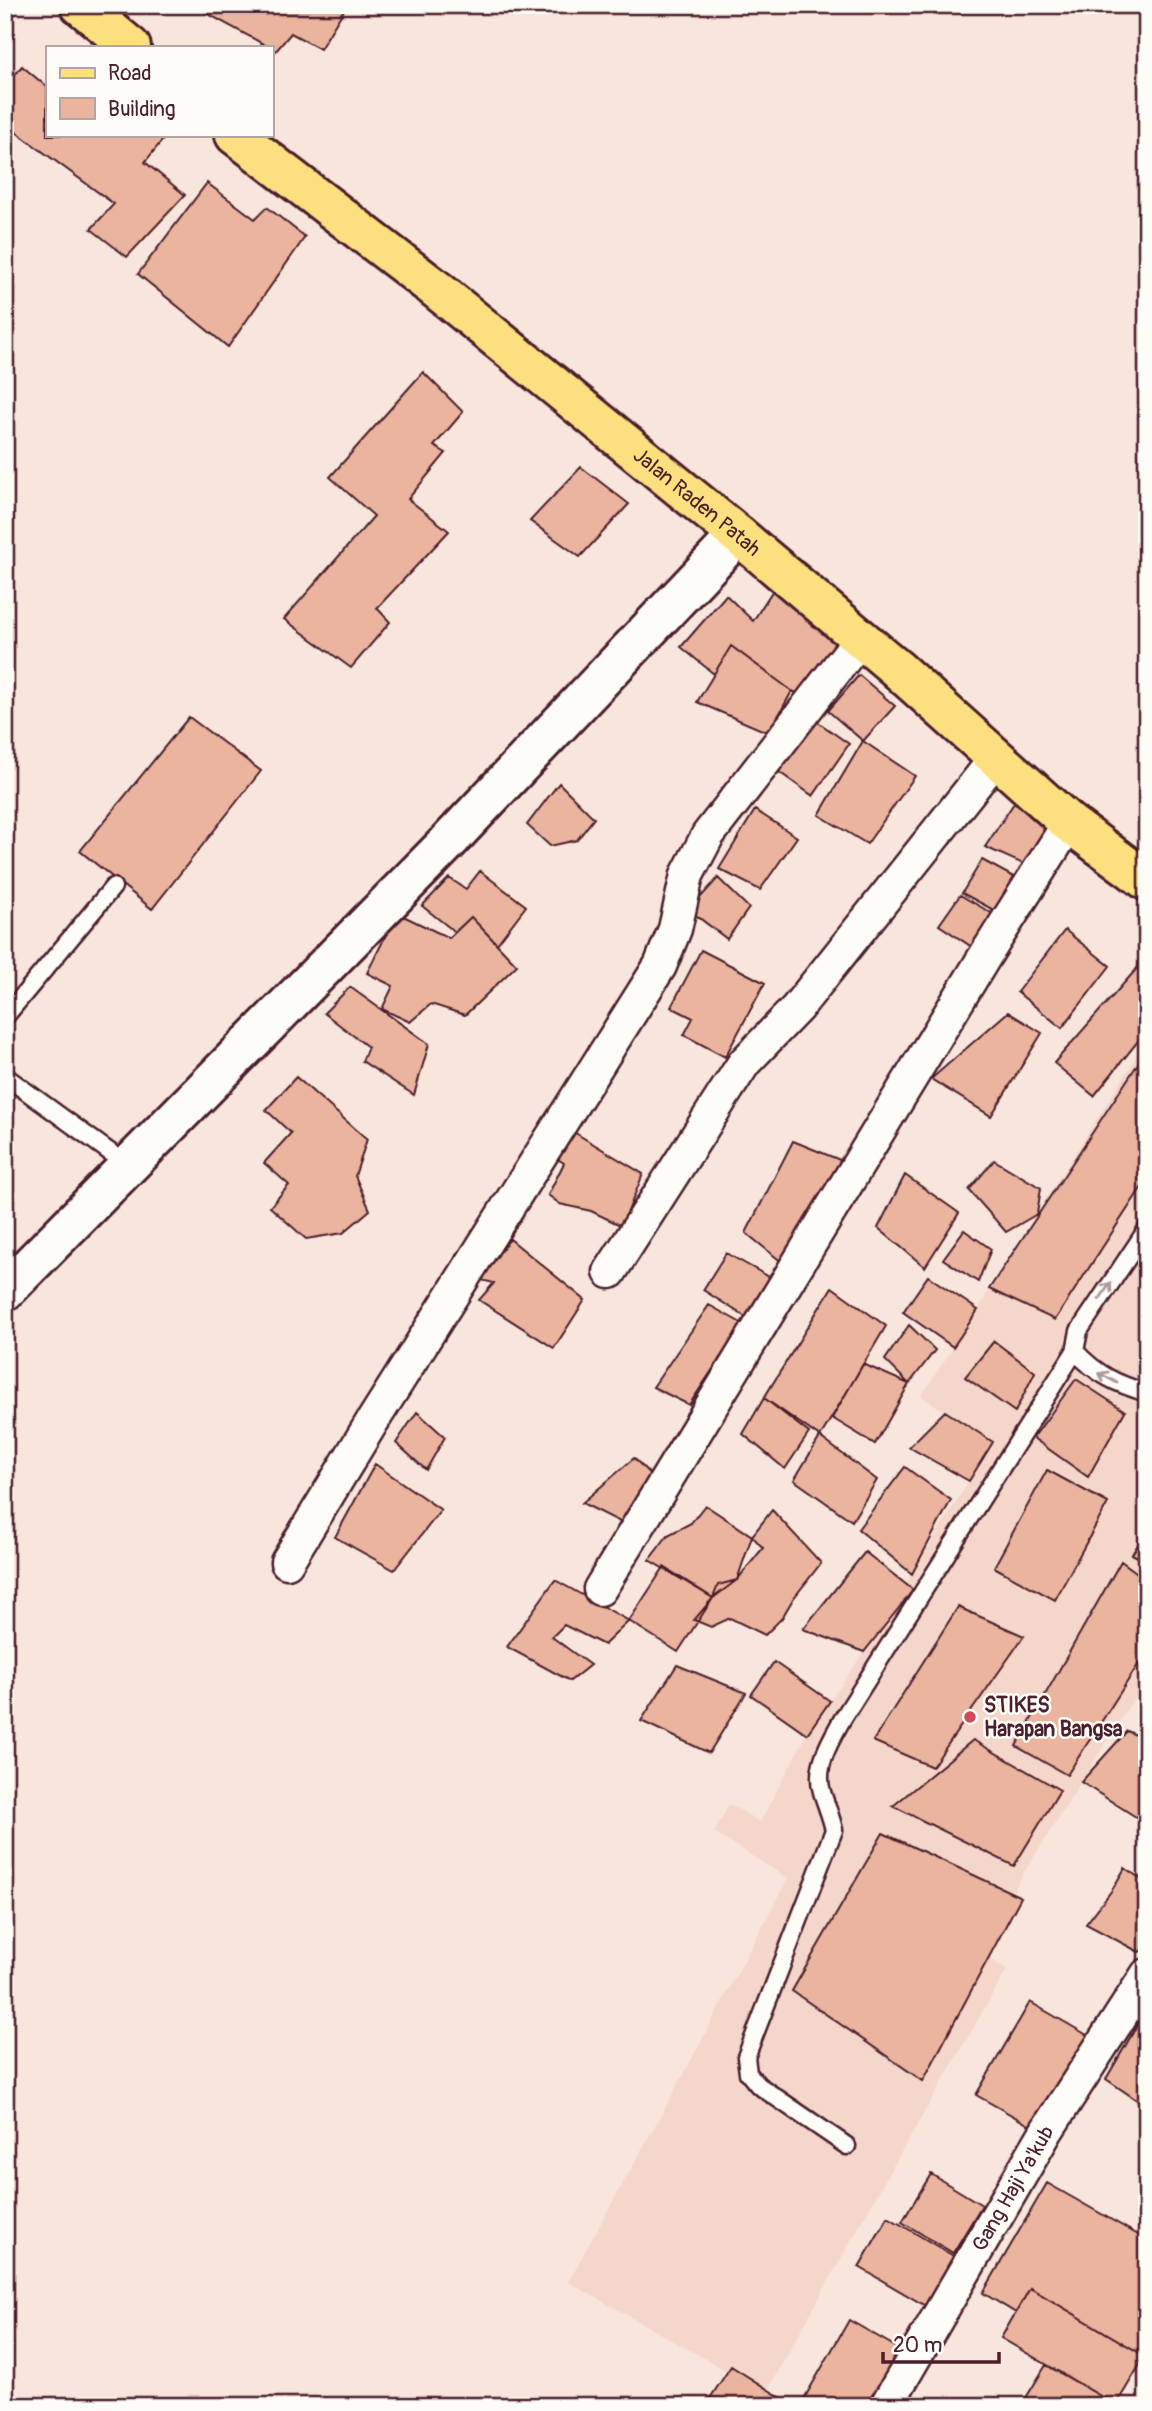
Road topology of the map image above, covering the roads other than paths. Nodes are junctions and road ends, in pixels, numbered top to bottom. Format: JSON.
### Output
{"nodes":[{"id":1,"x":80,"y":5,"type":"edge"},
{"id":2,"x":130,"y":46,"type":"edge"},
{"id":3,"x":236,"y":136,"type":"edge"},
{"id":4,"x":738,"y":535,"type":"junction"},
{"id":5,"x":860,"y":639,"type":"junction"},
{"id":6,"x":996,"y":758,"type":"junction"},
{"id":7,"x":1069,"y":822,"type":"junction"},
{"id":8,"x":1147,"y":881,"type":"edge"},
{"id":9,"x":113,"y":887,"type":"dead end"},
{"id":10,"x":5,"y":1017,"type":"edge"},
{"id":11,"x":5,"y":1076,"type":"edge"},
{"id":12,"x":129,"y":1166,"type":"junction"},
{"id":13,"x":1147,"y":1229,"type":"edge"},
{"id":14,"x":610,"y":1272,"type":"dead end"},
{"id":15,"x":5,"y":1291,"type":"edge"},
{"id":16,"x":1076,"y":1351,"type":"junction"},
{"id":17,"x":1147,"y":1393,"type":"edge"},
{"id":18,"x":287,"y":1562,"type":"dead end"},
{"id":19,"x":600,"y":1588,"type":"dead end"},
{"id":20,"x":1147,"y":1975,"type":"edge"},
{"id":21,"x":846,"y":2146,"type":"dead end"},
{"id":22,"x":886,"y":2406,"type":"edge"}],
"edges":[{"from":1,"to":2,"type":"main road"},
{"from":3,"to":4,"type":"main road","name":"Jalan Raden Patah"},
{"from":4,"to":5,"type":"main road","name":"Jalan Raden Patah"},
{"from":4,"to":12,"type":"street"},
{"from":5,"to":6,"type":"main road","name":"Jalan Raden Patah"},
{"from":5,"to":18,"type":"street"},
{"from":6,"to":7,"type":"main road","name":"Jalan Raden Patah"},
{"from":6,"to":14,"type":"street"},
{"from":7,"to":8,"type":"main road","name":"Jalan Raden Patah"},
{"from":7,"to":19,"type":"street"},
{"from":9,"to":10,"type":"lane"},
{"from":11,"to":12,"type":"lane"},
{"from":12,"to":15,"type":"street"},
{"from":16,"to":13,"type":"lane","one_way":true},
{"from":17,"to":16,"type":"lane","one_way":true},
{"from":16,"to":21,"type":"lane"},
{"from":20,"to":22,"type":"street","name":"Gang Haji Ya'kub"}]}
